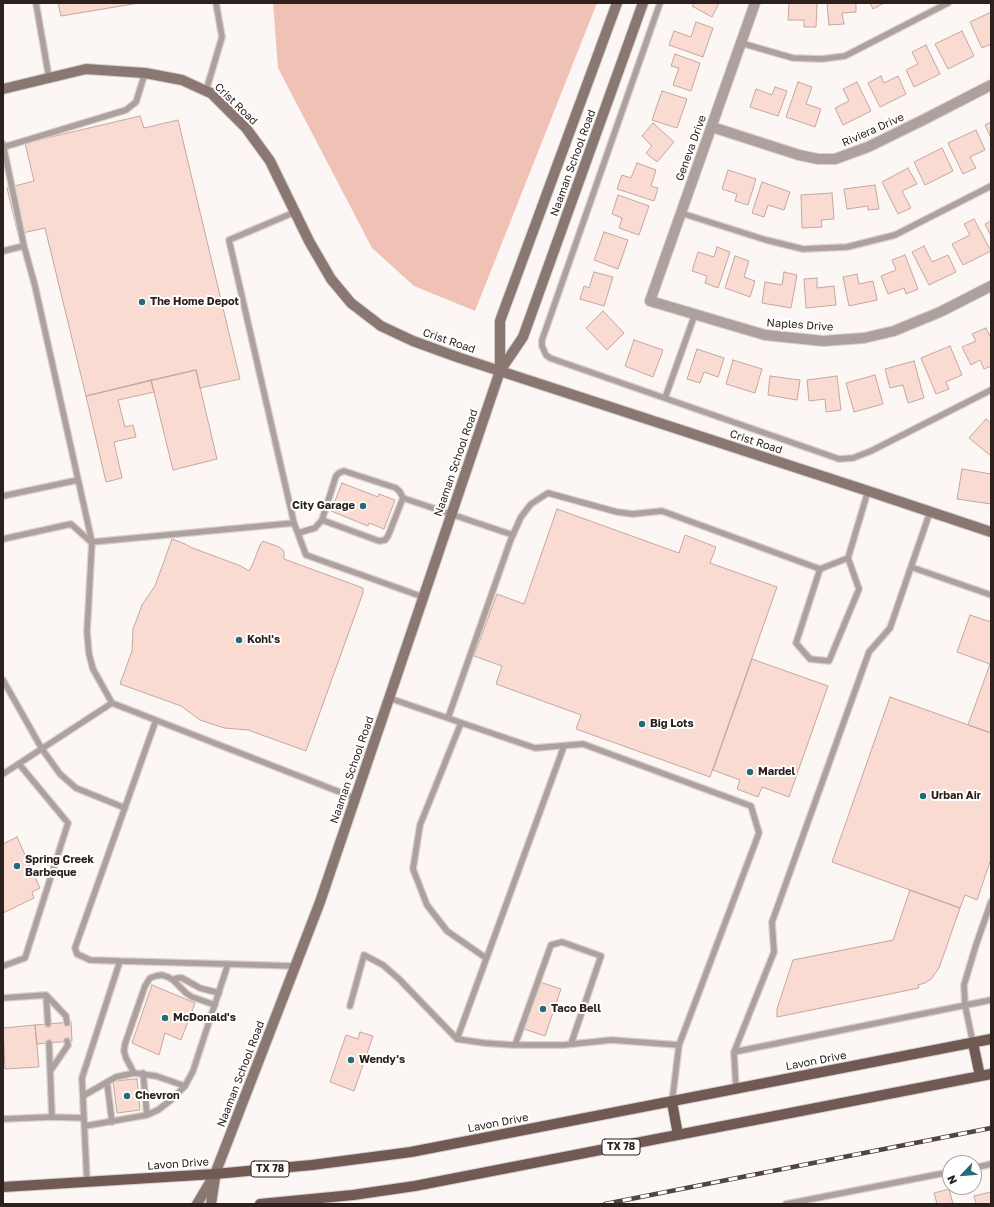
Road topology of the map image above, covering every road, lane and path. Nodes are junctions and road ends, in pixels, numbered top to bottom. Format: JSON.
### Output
{"nodes":[{"id":1,"x":36,"y":3,"type":"edge"},
{"id":2,"x":216,"y":3,"type":"edge"},
{"id":3,"x":617,"y":3,"type":"edge"},
{"id":4,"x":643,"y":3,"type":"edge"},
{"id":5,"x":660,"y":3,"type":"edge"},
{"id":6,"x":755,"y":3,"type":"edge"},
{"id":7,"x":948,"y":3,"type":"edge"},
{"id":8,"x":741,"y":44,"type":"junction"},
{"id":9,"x":144,"y":73,"type":"junction"},
{"id":10,"x":49,"y":78,"type":"junction"},
{"id":11,"x":991,"y":85,"type":"edge"},
{"id":12,"x":3,"y":89,"type":"edge"},
{"id":13,"x":206,"y":91,"type":"junction"},
{"id":14,"x":712,"y":127,"type":"junction"},
{"id":15,"x":3,"y":146,"type":"edge"},
{"id":16,"x":991,"y":186,"type":"edge"},
{"id":17,"x":295,"y":212,"type":"junction"},
{"id":18,"x":681,"y":212,"type":"junction"},
{"id":19,"x":24,"y":246,"type":"junction"},
{"id":20,"x":3,"y":251,"type":"edge"},
{"id":21,"x":991,"y":286,"type":"edge"},
{"id":22,"x":650,"y":301,"type":"joint"},
{"id":23,"x":695,"y":314,"type":"junction"},
{"id":24,"x":500,"y":371,"type":"junction"},
{"id":25,"x":991,"y":390,"type":"edge"},
{"id":26,"x":664,"y":398,"type":"junction"},
{"id":27,"x":78,"y":480,"type":"junction"},
{"id":28,"x":868,"y":491,"type":"junction"},
{"id":29,"x":3,"y":496,"type":"edge"},
{"id":30,"x":403,"y":498,"type":"junction"},
{"id":31,"x":930,"y":512,"type":"junction"},
{"id":32,"x":451,"y":515,"type":"junction"},
{"id":33,"x":322,"y":520,"type":"junction"},
{"id":34,"x":294,"y":523,"type":"junction"},
{"id":35,"x":991,"y":532,"type":"edge"},
{"id":36,"x":298,"y":533,"type":"junction"},
{"id":37,"x":512,"y":535,"type":"junction"},
{"id":38,"x":3,"y":538,"type":"edge"},
{"id":39,"x":92,"y":542,"type":"junction"},
{"id":40,"x":848,"y":558,"type":"junction"},
{"id":41,"x":911,"y":567,"type":"junction"},
{"id":42,"x":820,"y":569,"type":"junction"},
{"id":43,"x":991,"y":595,"type":"edge"},
{"id":44,"x":423,"y":597,"type":"junction"},
{"id":45,"x":3,"y":680,"type":"edge"},
{"id":46,"x":389,"y":698,"type":"junction"},
{"id":47,"x":112,"y":703,"type":"junction"},
{"id":48,"x":448,"y":718,"type":"junction"},
{"id":49,"x":156,"y":720,"type":"junction"},
{"id":50,"x":461,"y":723,"type":"junction"},
{"id":51,"x":564,"y":746,"type":"junction"},
{"id":52,"x":42,"y":749,"type":"junction"},
{"id":53,"x":19,"y":764,"type":"junction"},
{"id":54,"x":3,"y":774,"type":"edge"},
{"id":55,"x":355,"y":798,"type":"junction"},
{"id":56,"x":125,"y":808,"type":"junction"},
{"id":57,"x":991,"y":902,"type":"edge"},
{"id":58,"x":486,"y":958,"type":"junction"},
{"id":59,"x":120,"y":961,"type":"junction"},
{"id":60,"x":228,"y":964,"type":"junction"},
{"id":61,"x":3,"y":966,"type":"edge"},
{"id":62,"x":295,"y":966,"type":"junction"},
{"id":63,"x":173,"y":980,"type":"junction"},
{"id":64,"x":219,"y":993,"type":"junction"},
{"id":65,"x":46,"y":995,"type":"junction"},
{"id":66,"x":3,"y":998,"type":"edge"},
{"id":67,"x":991,"y":1000,"type":"edge"},
{"id":68,"x":215,"y":1005,"type":"junction"},
{"id":69,"x":965,"y":1005,"type":"junction"},
{"id":70,"x":350,"y":1006,"type":"dead end"},
{"id":71,"x":67,"y":1023,"type":"dead end"},
{"id":72,"x":48,"y":1024,"type":"dead end"},
{"id":73,"x":457,"y":1039,"type":"junction"},
{"id":74,"x":991,"y":1040,"type":"edge"},
{"id":75,"x":67,"y":1041,"type":"dead end"},
{"id":76,"x":49,"y":1043,"type":"dead end"},
{"id":77,"x":973,"y":1043,"type":"junction"},
{"id":78,"x":571,"y":1044,"type":"junction"},
{"id":79,"x":515,"y":1045,"type":"junction"},
{"id":80,"x":679,"y":1045,"type":"junction"},
{"id":81,"x":734,"y":1052,"type":"junction"},
{"id":82,"x":50,"y":1070,"type":"junction"},
{"id":83,"x":134,"y":1073,"type":"junction"},
{"id":84,"x":143,"y":1073,"type":"junction"},
{"id":85,"x":991,"y":1074,"type":"edge"},
{"id":86,"x":980,"y":1076,"type":"junction"},
{"id":87,"x":107,"y":1082,"type":"junction"},
{"id":88,"x":185,"y":1086,"type":"junction"},
{"id":89,"x":736,"y":1089,"type":"junction"},
{"id":90,"x":83,"y":1096,"type":"junction"},
{"id":91,"x":672,"y":1102,"type":"junction"},
{"id":92,"x":147,"y":1115,"type":"junction"},
{"id":93,"x":52,"y":1117,"type":"junction"},
{"id":94,"x":84,"y":1118,"type":"junction"},
{"id":95,"x":3,"y":1119,"type":"edge"},
{"id":96,"x":112,"y":1122,"type":"junction"},
{"id":97,"x":85,"y":1126,"type":"junction"},
{"id":98,"x":678,"y":1136,"type":"junction"},
{"id":99,"x":215,"y":1174,"type":"junction"},
{"id":100,"x":942,"y":1174,"type":"edge"},
{"id":101,"x":87,"y":1182,"type":"junction"},
{"id":102,"x":3,"y":1187,"type":"edge"},
{"id":103,"x":196,"y":1204,"type":"edge"},
{"id":104,"x":211,"y":1204,"type":"edge"},
{"id":105,"x":260,"y":1204,"type":"edge"},
{"id":106,"x":786,"y":1204,"type":"edge"}],
"edges":[{"from":1,"to":10,"type":"lane"},
{"from":2,"to":13,"type":"lane"},
{"from":3,"to":24,"type":"main road","name":"Naaman School Road"},
{"from":4,"to":24,"type":"main road","name":"Naaman School Road"},
{"from":5,"to":26,"type":"lane"},
{"from":6,"to":8,"type":"street","name":"Geneva Drive"},
{"from":7,"to":8,"type":"lane"},
{"from":8,"to":14,"type":"street","name":"Geneva Drive"},
{"from":9,"to":10,"type":"main road","name":"Crist Road"},
{"from":9,"to":13,"type":"main road","name":"Crist Road"},
{"from":9,"to":15,"type":"lane"},
{"from":10,"to":12,"type":"main road","name":"Crist Road"},
{"from":11,"to":14,"type":"street","name":"Riviera Drive"},
{"from":13,"to":17,"type":"main road","name":"Crist Road"},
{"from":14,"to":18,"type":"street","name":"Geneva Drive"},
{"from":15,"to":19,"type":"lane"},
{"from":16,"to":18,"type":"lane"},
{"from":17,"to":24,"type":"main road","name":"Crist Road"},
{"from":17,"to":34,"type":"lane"},
{"from":18,"to":22,"type":"street","name":"Geneva Drive"},
{"from":19,"to":20,"type":"lane"},
{"from":19,"to":27,"type":"lane"},
{"from":21,"to":23,"type":"street","name":"Naples Drive"},
{"from":22,"to":23,"type":"street","name":"Naples Drive"},
{"from":23,"to":26,"type":"lane"},
{"from":24,"to":28,"type":"main road","name":"Crist Road"},
{"from":24,"to":32,"type":"main road","name":"Naaman School Road"},
{"from":25,"to":26,"type":"lane"},
{"from":27,"to":29,"type":"lane"},
{"from":27,"to":39,"type":"lane"},
{"from":28,"to":31,"type":"main road","name":"Crist Road"},
{"from":28,"to":40,"type":"lane"},
{"from":30,"to":32,"type":"lane"},
{"from":30,"to":33,"type":"lane"},
{"from":30,"to":33,"type":"lane"},
{"from":31,"to":35,"type":"main road","name":"Crist Road"},
{"from":31,"to":41,"type":"lane"},
{"from":32,"to":37,"type":"lane"},
{"from":32,"to":44,"type":"main road","name":"Naaman School Road"},
{"from":33,"to":36,"type":"lane"},
{"from":34,"to":36,"type":"lane"},
{"from":34,"to":39,"type":"lane"},
{"from":36,"to":44,"type":"lane"},
{"from":37,"to":42,"type":"lane"},
{"from":37,"to":48,"type":"lane"},
{"from":38,"to":39,"type":"lane"},
{"from":39,"to":47,"type":"lane"},
{"from":40,"to":42,"type":"lane"},
{"from":40,"to":42,"type":"lane"},
{"from":41,"to":43,"type":"lane"},
{"from":41,"to":81,"type":"lane"},
{"from":44,"to":46,"type":"main road","name":"Naaman School Road"},
{"from":45,"to":52,"type":"lane"},
{"from":46,"to":48,"type":"lane"},
{"from":46,"to":55,"type":"main road","name":"Naaman School Road"},
{"from":47,"to":49,"type":"lane"},
{"from":47,"to":52,"type":"lane"},
{"from":48,"to":50,"type":"lane"},
{"from":49,"to":55,"type":"lane"},
{"from":49,"to":56,"type":"lane"},
{"from":50,"to":51,"type":"lane"},
{"from":50,"to":58,"type":"lane"},
{"from":51,"to":58,"type":"lane"},
{"from":51,"to":80,"type":"lane"},
{"from":52,"to":53,"type":"lane"},
{"from":52,"to":56,"type":"lane"},
{"from":53,"to":54,"type":"lane"},
{"from":53,"to":61,"type":"lane"},
{"from":55,"to":62,"type":"main road","name":"Naaman School Road"},
{"from":56,"to":59,"type":"lane"},
{"from":57,"to":69,"type":"lane"},
{"from":58,"to":73,"type":"lane"},
{"from":59,"to":60,"type":"lane"},
{"from":59,"to":90,"type":"lane"},
{"from":60,"to":62,"type":"lane"},
{"from":60,"to":64,"type":"lane"},
{"from":62,"to":99,"type":"main road","name":"Naaman School Road"},
{"from":63,"to":64,"type":"lane"},
{"from":63,"to":68,"type":"lane"},
{"from":63,"to":83,"type":"lane"},
{"from":64,"to":68,"type":"lane"},
{"from":65,"to":66,"type":"lane"},
{"from":65,"to":71,"type":"lane"},
{"from":65,"to":72,"type":"lane"},
{"from":67,"to":69,"type":"lane"},
{"from":68,"to":88,"type":"lane"},
{"from":69,"to":77,"type":"lane"},
{"from":69,"to":81,"type":"lane"},
{"from":70,"to":73,"type":"lane"},
{"from":73,"to":79,"type":"lane"},
{"from":74,"to":77,"type":"main road","name":"Lavon Drive","number":"TX 78"},
{"from":75,"to":82,"type":"lane"},
{"from":76,"to":82,"type":"lane"},
{"from":77,"to":86,"type":"main road"},
{"from":77,"to":89,"type":"main road","name":"Lavon Drive","number":"TX 78"},
{"from":78,"to":79,"type":"lane"},
{"from":78,"to":79,"type":"lane"},
{"from":78,"to":80,"type":"lane"},
{"from":80,"to":91,"type":"lane"},
{"from":81,"to":89,"type":"lane"},
{"from":82,"to":93,"type":"lane"},
{"from":83,"to":84,"type":"lane"},
{"from":83,"to":87,"type":"lane"},
{"from":84,"to":88,"type":"lane"},
{"from":84,"to":92,"type":"lane"},
{"from":85,"to":86,"type":"main road","number":"TX 78"},
{"from":86,"to":98,"type":"main road","number":"TX 78"},
{"from":87,"to":90,"type":"lane"},
{"from":87,"to":96,"type":"lane"},
{"from":88,"to":92,"type":"lane"},
{"from":89,"to":91,"type":"main road","name":"Lavon Drive","number":"TX 78"},
{"from":90,"to":94,"type":"lane"},
{"from":91,"to":98,"type":"main road"},
{"from":91,"to":99,"type":"main road","name":"Lavon Drive","number":"TX 78"},
{"from":92,"to":96,"type":"lane"},
{"from":93,"to":94,"type":"lane"},
{"from":93,"to":95,"type":"lane"},
{"from":94,"to":97,"type":"lane"},
{"from":96,"to":97,"type":"lane"},
{"from":97,"to":101,"type":"lane"},
{"from":98,"to":105,"type":"main road","number":"TX 78"},
{"from":99,"to":101,"type":"main road","name":"Lavon Drive","number":"TX 78"},
{"from":99,"to":103,"type":"main road","name":"Naaman School Road"},
{"from":99,"to":104,"type":"main road","name":"Naaman School Road"},
{"from":100,"to":106,"type":"lane"},
{"from":101,"to":102,"type":"main road","name":"Lavon Drive","number":"TX 78"}]}
